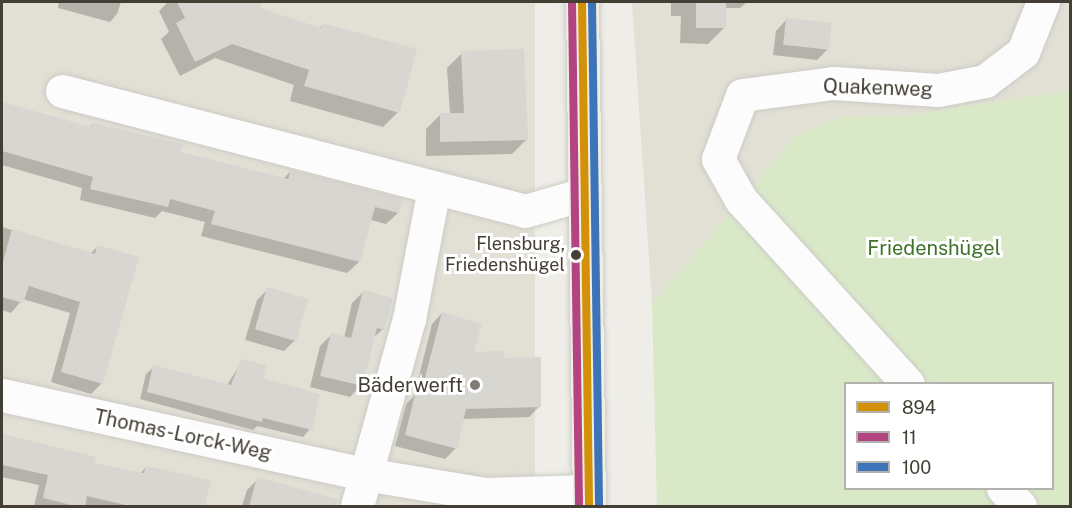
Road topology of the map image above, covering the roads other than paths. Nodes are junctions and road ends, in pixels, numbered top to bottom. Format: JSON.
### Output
{"nodes":[{"id":1,"x":582,"y":2,"type":"edge"},
{"id":2,"x":1043,"y":2,"type":"edge"},
{"id":3,"x":62,"y":91,"type":"dead end"},
{"id":4,"x":435,"y":188,"type":"junction"},
{"id":5,"x":584,"y":194,"type":"junction"},
{"id":6,"x":906,"y":382,"type":"edge"},
{"id":7,"x":2,"y":395,"type":"edge"},
{"id":8,"x":365,"y":474,"type":"junction"},
{"id":9,"x":1004,"y":490,"type":"edge"},
{"id":10,"x":589,"y":499,"type":"edge"},
{"id":11,"x":357,"y":507,"type":"edge"},
{"id":12,"x":1020,"y":507,"type":"edge"}],
"edges":[{"from":1,"to":5,"type":"main road"},
{"from":2,"to":6,"type":"street","name":"Quakenweg"},
{"from":3,"to":4,"type":"street"},
{"from":4,"to":5,"type":"street"},
{"from":4,"to":8,"type":"street"},
{"from":5,"to":10,"type":"main road"},
{"from":7,"to":8,"type":"street","name":"Thomas-Lorck-Weg"},
{"from":8,"to":10,"type":"street","name":"Thomas-Lorck-Weg"},
{"from":8,"to":11,"type":"street"},
{"from":9,"to":12,"type":"street"}]}
